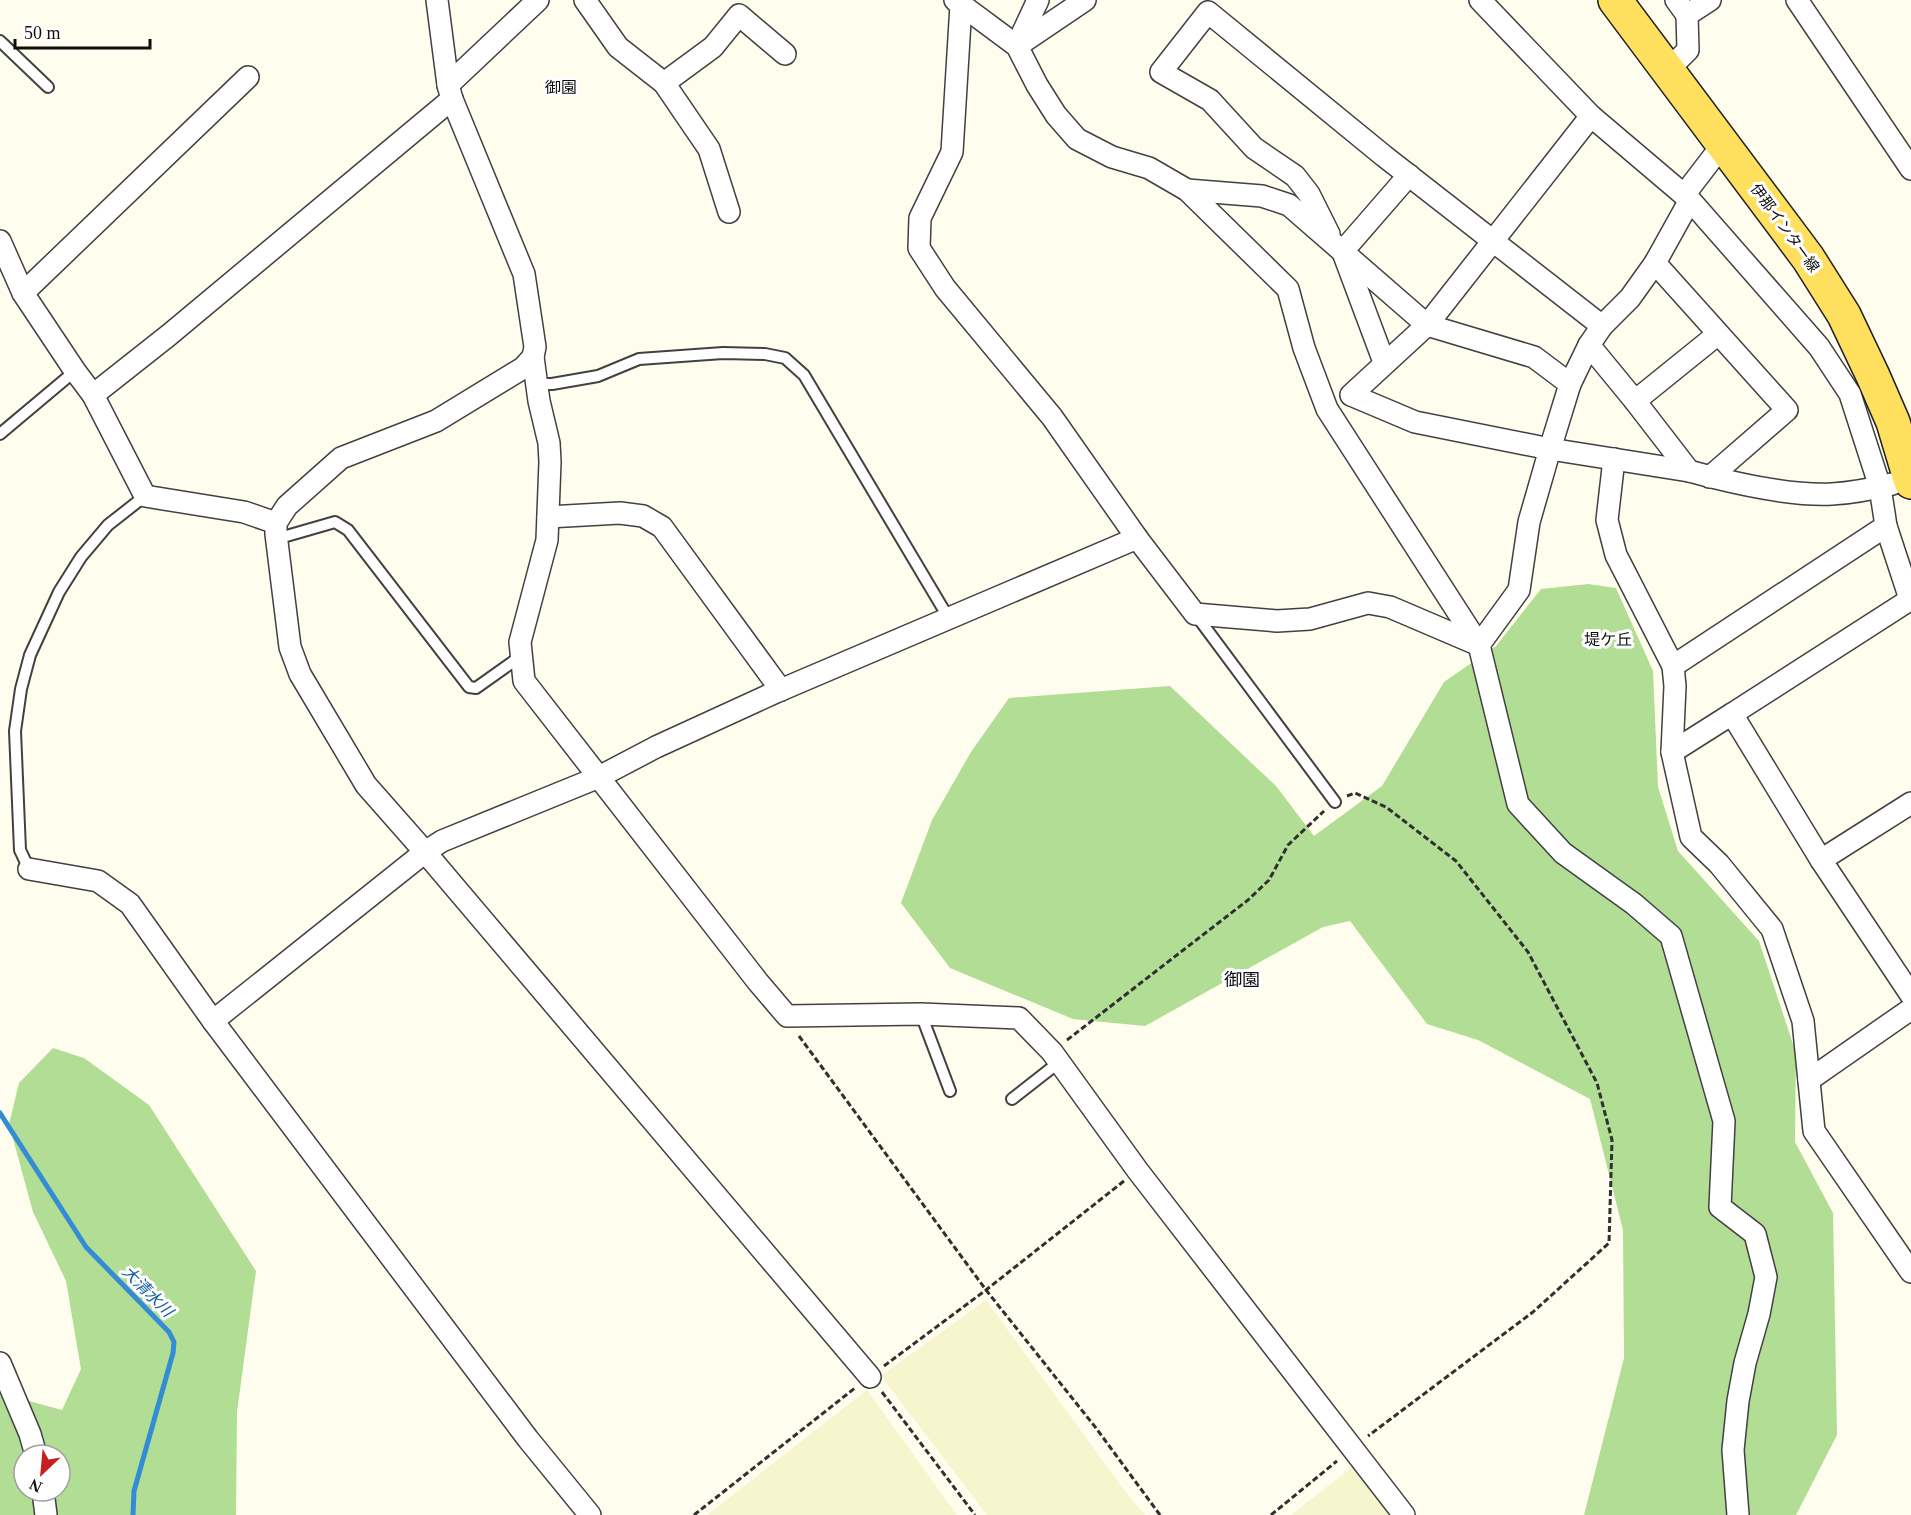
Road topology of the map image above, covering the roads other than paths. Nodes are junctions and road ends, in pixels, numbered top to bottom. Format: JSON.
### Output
{"nodes":[{"id":1,"x":437,"y":0,"type":"edge"},
{"id":2,"x":538,"y":0,"type":"edge"},
{"id":3,"x":585,"y":0,"type":"edge"},
{"id":4,"x":1038,"y":0,"type":"edge"},
{"id":5,"x":1085,"y":0,"type":"edge"},
{"id":6,"x":1480,"y":0,"type":"edge"},
{"id":7,"x":1615,"y":0,"type":"edge"},
{"id":8,"x":1710,"y":0,"type":"edge"},
{"id":9,"x":1797,"y":0,"type":"edge"},
{"id":10,"x":958,"y":2,"type":"edge"},
{"id":11,"x":1682,"y":7,"type":"edge"},
{"id":12,"x":0,"y":41,"type":"edge"},
{"id":13,"x":1017,"y":46,"type":"junction"},
{"id":14,"x":785,"y":54,"type":"dead end"},
{"id":15,"x":1667,"y":71,"type":"junction"},
{"id":16,"x":248,"y":77,"type":"dead end"},
{"id":17,"x":664,"y":83,"type":"junction"},
{"id":18,"x":48,"y":87,"type":"dead end"},
{"id":19,"x":450,"y":92,"type":"junction"},
{"id":20,"x":1591,"y":116,"type":"junction"},
{"id":21,"x":1723,"y":144,"type":"junction"},
{"id":22,"x":1911,"y":169,"type":"edge"},
{"id":23,"x":1408,"y":175,"type":"junction"},
{"id":24,"x":1188,"y":190,"type":"junction"},
{"id":25,"x":1687,"y":197,"type":"junction"},
{"id":26,"x":729,"y":212,"type":"dead end"},
{"id":27,"x":0,"y":241,"type":"edge"},
{"id":28,"x":1493,"y":242,"type":"junction"},
{"id":29,"x":1338,"y":247,"type":"junction"},
{"id":30,"x":1655,"y":263,"type":"junction"},
{"id":31,"x":23,"y":293,"type":"junction"},
{"id":32,"x":1427,"y":325,"type":"junction"},
{"id":33,"x":1602,"y":327,"type":"junction"},
{"id":34,"x":1718,"y":334,"type":"junction"},
{"id":35,"x":1589,"y":345,"type":"junction"},
{"id":36,"x":533,"y":357,"type":"junction"},
{"id":37,"x":1384,"y":362,"type":"junction"},
{"id":38,"x":75,"y":371,"type":"junction"},
{"id":39,"x":537,"y":384,"type":"junction"},
{"id":40,"x":1570,"y":384,"type":"junction"},
{"id":41,"x":93,"y":395,"type":"junction"},
{"id":42,"x":1351,"y":395,"type":"junction"},
{"id":43,"x":1635,"y":401,"type":"junction"},
{"id":44,"x":1327,"y":409,"type":"junction"},
{"id":45,"x":0,"y":434,"type":"edge"},
{"id":46,"x":1550,"y":448,"type":"junction"},
{"id":47,"x":1614,"y":459,"type":"junction"},
{"id":48,"x":1689,"y":471,"type":"junction"},
{"id":49,"x":1710,"y":477,"type":"junction"},
{"id":50,"x":1904,"y":477,"type":"edge"},
{"id":51,"x":145,"y":496,"type":"junction"},
{"id":52,"x":548,"y":517,"type":"junction"},
{"id":53,"x":1886,"y":526,"type":"junction"},
{"id":54,"x":276,"y":531,"type":"junction"},
{"id":55,"x":1137,"y":538,"type":"junction"},
{"id":56,"x":1911,"y":599,"type":"edge"},
{"id":57,"x":1195,"y":614,"type":"junction"},
{"id":58,"x":948,"y":617,"type":"junction"},
{"id":59,"x":1479,"y":645,"type":"junction"},
{"id":60,"x":521,"y":656,"type":"junction"},
{"id":61,"x":1673,"y":666,"type":"junction"},
{"id":62,"x":781,"y":690,"type":"junction"},
{"id":63,"x":1732,"y":714,"type":"junction"},
{"id":64,"x":1672,"y":752,"type":"junction"},
{"id":65,"x":599,"y":777,"type":"junction"},
{"id":66,"x":1335,"y":802,"type":"road end"},
{"id":67,"x":1911,"y":803,"type":"edge"},
{"id":68,"x":425,"y":852,"type":"junction"},
{"id":69,"x":1821,"y":860,"type":"junction"},
{"id":70,"x":29,"y":869,"type":"joint"},
{"id":71,"x":1911,"y":995,"type":"edge"},
{"id":72,"x":1911,"y":1009,"type":"edge"},
{"id":73,"x":921,"y":1014,"type":"junction"},
{"id":74,"x":213,"y":1021,"type":"junction"},
{"id":75,"x":1055,"y":1058,"type":"junction"},
{"id":76,"x":1809,"y":1080,"type":"junction"},
{"id":77,"x":950,"y":1091,"type":"dead end"},
{"id":78,"x":1012,"y":1099,"type":"dead end"},
{"id":79,"x":1911,"y":1272,"type":"edge"},
{"id":80,"x":0,"y":1363,"type":"edge"},
{"id":81,"x":870,"y":1377,"type":"road end"},
{"id":82,"x":33,"y":1443,"type":"edge"},
{"id":83,"x":590,"y":1515,"type":"edge"},
{"id":84,"x":1404,"y":1515,"type":"edge"},
{"id":85,"x":1738,"y":1515,"type":"edge"}],
"edges":[{"from":1,"to":19,"type":"street"},
{"from":2,"to":19,"type":"street"},
{"from":3,"to":17,"type":"street"},
{"from":4,"to":13,"type":"street"},
{"from":5,"to":13,"type":"street"},
{"from":6,"to":20,"type":"street"},
{"from":7,"to":15,"type":"main road","name":"伊那インター線"},
{"from":8,"to":11,"type":"street"},
{"from":9,"to":22,"type":"street"},
{"from":10,"to":13,"type":"street"},
{"from":10,"to":55,"type":"street"},
{"from":11,"to":15,"type":"street"},
{"from":12,"to":18,"type":"lane"},
{"from":13,"to":24,"type":"street"},
{"from":14,"to":17,"type":"street"},
{"from":15,"to":21,"type":"main road","name":"伊那インター線"},
{"from":16,"to":31,"type":"street"},
{"from":17,"to":26,"type":"street"},
{"from":19,"to":36,"type":"street"},
{"from":19,"to":41,"type":"street"},
{"from":20,"to":25,"type":"street"},
{"from":20,"to":28,"type":"street"},
{"from":21,"to":25,"type":"street"},
{"from":21,"to":50,"type":"main road","name":"伊那インター線"},
{"from":23,"to":28,"type":"street"},
{"from":23,"to":29,"type":"street"},
{"from":23,"to":29,"type":"street"},
{"from":24,"to":29,"type":"street"},
{"from":24,"to":44,"type":"street"},
{"from":25,"to":30,"type":"street"},
{"from":25,"to":50,"type":"street"},
{"from":27,"to":31,"type":"street"},
{"from":28,"to":32,"type":"street"},
{"from":28,"to":33,"type":"street"},
{"from":29,"to":32,"type":"street"},
{"from":29,"to":37,"type":"street"},
{"from":30,"to":33,"type":"street"},
{"from":30,"to":34,"type":"street"},
{"from":31,"to":38,"type":"street"},
{"from":32,"to":37,"type":"street"},
{"from":32,"to":40,"type":"street"},
{"from":33,"to":35,"type":"street"},
{"from":34,"to":43,"type":"street"},
{"from":34,"to":49,"type":"street"},
{"from":35,"to":40,"type":"street"},
{"from":35,"to":43,"type":"street"},
{"from":36,"to":39,"type":"street"},
{"from":36,"to":54,"type":"street"},
{"from":37,"to":42,"type":"street"},
{"from":38,"to":41,"type":"street"},
{"from":38,"to":45,"type":"lane"},
{"from":39,"to":52,"type":"street"},
{"from":39,"to":58,"type":"lane"},
{"from":40,"to":46,"type":"street"},
{"from":41,"to":51,"type":"street"},
{"from":42,"to":44,"type":"street"},
{"from":42,"to":46,"type":"street"},
{"from":43,"to":48,"type":"street"},
{"from":44,"to":59,"type":"street"},
{"from":46,"to":47,"type":"street"},
{"from":46,"to":59,"type":"street"},
{"from":47,"to":48,"type":"street"},
{"from":47,"to":61,"type":"street"},
{"from":48,"to":49,"type":"street"},
{"from":49,"to":50,"type":"street"},
{"from":50,"to":53,"type":"street"},
{"from":51,"to":54,"type":"street"},
{"from":51,"to":70,"type":"lane"},
{"from":52,"to":60,"type":"street"},
{"from":52,"to":62,"type":"street"},
{"from":53,"to":56,"type":"street"},
{"from":53,"to":61,"type":"street"},
{"from":54,"to":60,"type":"lane"},
{"from":54,"to":68,"type":"street"},
{"from":55,"to":57,"type":"street"},
{"from":55,"to":58,"type":"street"},
{"from":56,"to":63,"type":"street"},
{"from":57,"to":59,"type":"street"},
{"from":57,"to":66,"type":"lane"},
{"from":58,"to":62,"type":"street"},
{"from":59,"to":85,"type":"street"},
{"from":60,"to":65,"type":"street"},
{"from":61,"to":64,"type":"street"},
{"from":62,"to":65,"type":"street"},
{"from":63,"to":64,"type":"street"},
{"from":63,"to":69,"type":"street"},
{"from":64,"to":76,"type":"street"},
{"from":65,"to":68,"type":"street"},
{"from":65,"to":73,"type":"street"},
{"from":67,"to":69,"type":"street"},
{"from":68,"to":74,"type":"street"},
{"from":68,"to":81,"type":"street"},
{"from":69,"to":71,"type":"street"},
{"from":70,"to":74,"type":"street"},
{"from":72,"to":76,"type":"street"},
{"from":73,"to":75,"type":"street"},
{"from":73,"to":77,"type":"lane"},
{"from":74,"to":83,"type":"street"},
{"from":75,"to":78,"type":"lane"},
{"from":75,"to":84,"type":"street"},
{"from":76,"to":79,"type":"street"},
{"from":80,"to":82,"type":"street"}]}
